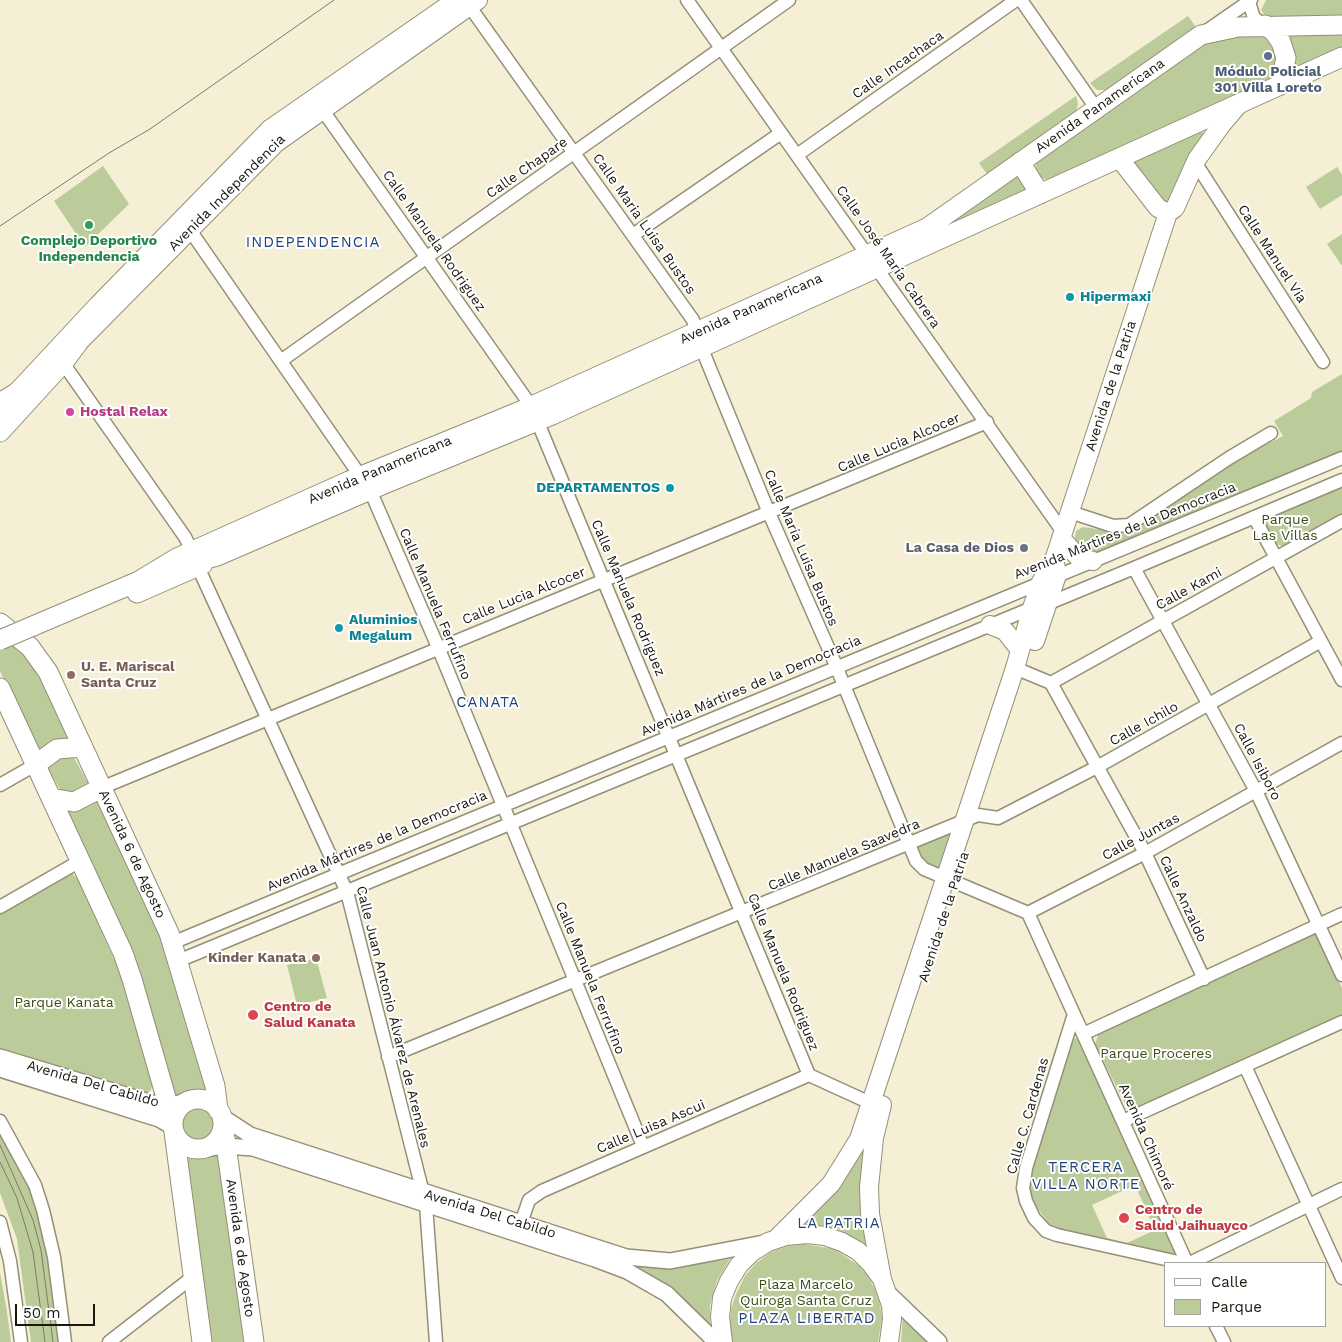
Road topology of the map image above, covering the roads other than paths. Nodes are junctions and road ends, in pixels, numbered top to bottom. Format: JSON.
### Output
{"nodes":[{"id":1,"x":687,"y":0,"type":"edge"},
{"id":2,"x":790,"y":0,"type":"edge"},
{"id":3,"x":1016,"y":0,"type":"edge"},
{"id":4,"x":1021,"y":0,"type":"edge"},
{"id":5,"x":1250,"y":1,"type":"edge"},
{"id":6,"x":467,"y":2,"type":"edge"},
{"id":7,"x":1342,"y":25,"type":"edge"},
{"id":8,"x":1265,"y":26,"type":"junction"},
{"id":9,"x":1201,"y":35,"type":"junction"},
{"id":10,"x":721,"y":49,"type":"junction"},
{"id":11,"x":1342,"y":57,"type":"edge"},
{"id":12,"x":1280,"y":84,"type":"junction"},
{"id":13,"x":1240,"y":103,"type":"junction"},
{"id":14,"x":319,"y":104,"type":"junction"},
{"id":15,"x":1096,"y":108,"type":"junction"},
{"id":16,"x":781,"y":133,"type":"junction"},
{"id":17,"x":575,"y":153,"type":"junction"},
{"id":18,"x":797,"y":155,"type":"junction"},
{"id":19,"x":1119,"y":158,"type":"junction"},
{"id":20,"x":1020,"y":162,"type":"junction"},
{"id":21,"x":1196,"y":162,"type":"junction"},
{"id":22,"x":1040,"y":194,"type":"junction"},
{"id":23,"x":1168,"y":213,"type":"junction"},
{"id":24,"x":186,"y":225,"type":"junction"},
{"id":25,"x":633,"y":235,"type":"junction"},
{"id":26,"x":426,"y":256,"type":"junction"},
{"id":27,"x":874,"y":262,"type":"junction"},
{"id":28,"x":699,"y":341,"type":"junction"},
{"id":29,"x":78,"y":343,"type":"junction"},
{"id":30,"x":282,"y":360,"type":"junction"},
{"id":31,"x":1323,"y":362,"type":"dead end"},
{"id":32,"x":63,"y":363,"type":"junction"},
{"id":33,"x":16,"y":393,"type":"joint"},
{"id":34,"x":535,"y":414,"type":"junction"},
{"id":35,"x":1,"y":417,"type":"edge"},
{"id":36,"x":987,"y":422,"type":"junction"},
{"id":37,"x":1271,"y":433,"type":"dead end"},
{"id":38,"x":1342,"y":458,"type":"edge"},
{"id":39,"x":1342,"y":480,"type":"edge"},
{"id":40,"x":366,"y":483,"type":"junction"},
{"id":41,"x":1070,"y":512,"type":"junction"},
{"id":42,"x":769,"y":513,"type":"junction"},
{"id":43,"x":1254,"y":517,"type":"junction"},
{"id":44,"x":1342,"y":521,"type":"edge"},
{"id":45,"x":1062,"y":535,"type":"junction"},
{"id":46,"x":216,"y":556,"type":"junction"},
{"id":47,"x":189,"y":559,"type":"junction"},
{"id":48,"x":1276,"y":559,"type":"junction"},
{"id":49,"x":1093,"y":561,"type":"junction"},
{"id":50,"x":1134,"y":568,"type":"junction"},
{"id":51,"x":1051,"y":573,"type":"junction"},
{"id":52,"x":604,"y":580,"type":"junction"},
{"id":53,"x":139,"y":581,"type":"junction"},
{"id":54,"x":1040,"y":606,"type":"junction"},
{"id":55,"x":1164,"y":621,"type":"junction"},
{"id":56,"x":990,"y":625,"type":"junction"},
{"id":57,"x":1,"y":630,"type":"edge"},
{"id":58,"x":22,"y":641,"type":"junction"},
{"id":59,"x":1321,"y":642,"type":"junction"},
{"id":60,"x":438,"y":647,"type":"junction"},
{"id":61,"x":1020,"y":650,"type":"junction"},
{"id":62,"x":836,"y":667,"type":"junction"},
{"id":63,"x":1020,"y":670,"type":"junction"},
{"id":64,"x":1342,"y":680,"type":"edge"},
{"id":65,"x":1051,"y":683,"type":"junction"},
{"id":66,"x":844,"y":686,"type":"junction"},
{"id":67,"x":0,"y":688,"type":"edge"},
{"id":68,"x":1209,"y":705,"type":"junction"},
{"id":69,"x":267,"y":720,"type":"junction"},
{"id":70,"x":669,"y":736,"type":"junction"},
{"id":71,"x":1342,"y":743,"type":"edge"},
{"id":72,"x":82,"y":747,"type":"junction"},
{"id":73,"x":677,"y":755,"type":"junction"},
{"id":74,"x":35,"y":765,"type":"junction"},
{"id":75,"x":1097,"y":766,"type":"junction"},
{"id":76,"x":0,"y":785,"type":"edge"},
{"id":77,"x":101,"y":788,"type":"junction"},
{"id":78,"x":1256,"y":791,"type":"junction"},
{"id":79,"x":51,"y":798,"type":"junction"},
{"id":80,"x":503,"y":805,"type":"junction"},
{"id":81,"x":971,"y":818,"type":"junction"},
{"id":82,"x":511,"y":824,"type":"junction"},
{"id":83,"x":909,"y":844,"type":"junction"},
{"id":84,"x":1145,"y":853,"type":"junction"},
{"id":85,"x":80,"y":861,"type":"junction"},
{"id":86,"x":339,"y":873,"type":"junction"},
{"id":87,"x":951,"y":880,"type":"junction"},
{"id":88,"x":347,"y":892,"type":"junction"},
{"id":89,"x":0,"y":907,"type":"edge"},
{"id":90,"x":742,"y":913,"type":"junction"},
{"id":91,"x":1028,"y":913,"type":"junction"},
{"id":92,"x":1342,"y":914,"type":"edge"},
{"id":93,"x":1319,"y":925,"type":"junction"},
{"id":94,"x":172,"y":942,"type":"junction"},
{"id":95,"x":178,"y":961,"type":"junction"},
{"id":96,"x":1342,"y":976,"type":"edge"},
{"id":97,"x":1204,"y":979,"type":"junction"},
{"id":98,"x":575,"y":981,"type":"junction"},
{"id":99,"x":1074,"y":1014,"type":"junction"},
{"id":100,"x":1342,"y":1022,"type":"edge"},
{"id":101,"x":1083,"y":1034,"type":"junction"},
{"id":102,"x":0,"y":1056,"type":"edge"},
{"id":103,"x":388,"y":1057,"type":"junction"},
{"id":104,"x":1245,"y":1066,"type":"junction"},
{"id":105,"x":0,"y":1069,"type":"edge"},
{"id":106,"x":809,"y":1075,"type":"junction"},
{"id":107,"x":876,"y":1106,"type":"junction"},
{"id":108,"x":221,"y":1116,"type":"junction"},
{"id":109,"x":175,"y":1118,"type":"junction"},
{"id":110,"x":0,"y":1121,"type":"edge"},
{"id":111,"x":1123,"y":1121,"type":"junction"},
{"id":112,"x":226,"y":1146,"type":"junction"},
{"id":113,"x":643,"y":1146,"type":"junction"},
{"id":114,"x":201,"y":1149,"type":"junction"},
{"id":115,"x":1342,"y":1189,"type":"edge"},
{"id":116,"x":424,"y":1199,"type":"junction"},
{"id":117,"x":1307,"y":1204,"type":"junction"},
{"id":118,"x":0,"y":1222,"type":"edge"},
{"id":119,"x":521,"y":1223,"type":"junction"},
{"id":120,"x":772,"y":1241,"type":"junction"},
{"id":121,"x":1178,"y":1262,"type":"edge"},
{"id":122,"x":1189,"y":1262,"type":"edge"},
{"id":123,"x":1191,"y":1262,"type":"edge"},
{"id":124,"x":194,"y":1276,"type":"junction"},
{"id":125,"x":1342,"y":1278,"type":"edge"},
{"id":126,"x":884,"y":1285,"type":"junction"},
{"id":127,"x":1216,"y":1327,"type":"edge"},
{"id":128,"x":21,"y":1342,"type":"edge"},
{"id":129,"x":65,"y":1342,"type":"edge"},
{"id":130,"x":109,"y":1342,"type":"edge"},
{"id":131,"x":202,"y":1342,"type":"edge"},
{"id":132,"x":254,"y":1342,"type":"edge"},
{"id":133,"x":436,"y":1342,"type":"edge"},
{"id":134,"x":716,"y":1342,"type":"edge"},
{"id":135,"x":723,"y":1342,"type":"edge"},
{"id":136,"x":890,"y":1342,"type":"edge"},
{"id":137,"x":939,"y":1342,"type":"edge"},
{"id":138,"x":1224,"y":1342,"type":"edge"}],
"edges":[{"from":1,"to":10,"type":"street","name":"Calle José María Cabrera"},
{"from":2,"to":10,"type":"street","name":"Calle Chapare"},
{"from":3,"to":18,"type":"street","name":"Calle Incachaca"},
{"from":4,"to":15,"type":"street"},
{"from":5,"to":8,"type":"street"},
{"from":5,"to":9,"type":"street"},
{"from":6,"to":14,"type":"main road","name":"Avenida Independencia"},
{"from":6,"to":17,"type":"street","name":"Calle Maria Luisa Bustos"},
{"from":7,"to":8,"type":"main road","name":"Avenida Panamericana"},
{"from":8,"to":9,"type":"main road","name":"Avenida Panamericana"},
{"from":8,"to":12,"type":"main road"},
{"from":9,"to":15,"type":"main road","name":"Avenida Panamericana"},
{"from":10,"to":16,"type":"street","name":"Calle José María Cabrera"},
{"from":10,"to":17,"type":"street","name":"Calle Chapare"},
{"from":11,"to":12,"type":"main road","name":"Avenida Panamericana"},
{"from":12,"to":13,"type":"main road","name":"Avenida Panamericana"},
{"from":13,"to":19,"type":"main road","name":"Avenida Panamericana"},
{"from":13,"to":21,"type":"main road","name":"Avenida de la Patria"},
{"from":14,"to":24,"type":"main road","name":"Avenida Independencia"},
{"from":14,"to":26,"type":"street","name":"Calle Manuela Rodriguez"},
{"from":15,"to":20,"type":"main road","name":"Avenida Panamericana"},
{"from":16,"to":18,"type":"street","name":"Calle José María Cabrera"},
{"from":16,"to":25,"type":"street"},
{"from":17,"to":25,"type":"street","name":"Calle Maria Luisa Bustos"},
{"from":17,"to":26,"type":"street","name":"Calle Chapare"},
{"from":18,"to":27,"type":"street","name":"Calle José María Cabrera"},
{"from":19,"to":22,"type":"main road","name":"Avenida Panamericana"},
{"from":19,"to":23,"type":"main road"},
{"from":20,"to":22,"type":"main road"},
{"from":20,"to":27,"type":"main road","name":"Avenida Panamericana"},
{"from":21,"to":23,"type":"main road","name":"Avenida de la Patria"},
{"from":21,"to":31,"type":"street","name":"Calle Manuel Via"},
{"from":22,"to":27,"type":"main road","name":"Avenida Panamericana"},
{"from":23,"to":41,"type":"main road","name":"Avenida de la Patria"},
{"from":24,"to":29,"type":"main road","name":"Avenida Independencia"},
{"from":24,"to":30,"type":"street","name":"Calle Manuela Ferrufino"},
{"from":24,"to":33,"type":"main road","name":"Avenida Independencia"},
{"from":25,"to":28,"type":"street","name":"Calle Maria Luisa Bustos"},
{"from":26,"to":30,"type":"street","name":"Calle Chapare"},
{"from":26,"to":34,"type":"street","name":"Calle Manuela Rodriguez"},
{"from":27,"to":28,"type":"main road","name":"Avenida Panamericana"},
{"from":27,"to":36,"type":"street","name":"Calle José María Cabrera"},
{"from":28,"to":34,"type":"main road","name":"Avenida Panamericana"},
{"from":28,"to":42,"type":"street","name":"Calle María Luisa Bustos"},
{"from":29,"to":32,"type":"main road"},
{"from":29,"to":35,"type":"main road","name":"Avenida Independencia"},
{"from":30,"to":40,"type":"street","name":"Calle Manuela Ferrufino"},
{"from":32,"to":35,"type":"main road"},
{"from":32,"to":47,"type":"street","name":"Calle Juan Antonio Álvarez de Arenales"},
{"from":33,"to":35,"type":"main road"},
{"from":34,"to":40,"type":"main road","name":"Avenida Panamericana"},
{"from":34,"to":52,"type":"street","name":"Calle Manuela Rodriguez"},
{"from":36,"to":42,"type":"street","name":"Calle Lucia Alcocer"},
{"from":36,"to":45,"type":"street","name":"Calle José María Cabrera"},
{"from":37,"to":41,"type":"street"},
{"from":38,"to":49,"type":"street","name":"Avenida Mártires de la Democracia"},
{"from":39,"to":43,"type":"street"},
{"from":40,"to":46,"type":"main road","name":"Avenida Panamericana"},
{"from":40,"to":47,"type":"main road","name":"Avenida Panamericana"},
{"from":40,"to":60,"type":"street","name":"Calle Manuela Ferrufino"},
{"from":41,"to":45,"type":"main road","name":"Avenida de la Patria"},
{"from":42,"to":52,"type":"street","name":"Calle Lucia Alcocer"},
{"from":42,"to":62,"type":"street","name":"Calle María Luisa Bustos"},
{"from":43,"to":48,"type":"street"},
{"from":43,"to":50,"type":"street"},
{"from":44,"to":48,"type":"street","name":"Calle Kami"},
{"from":45,"to":49,"type":"main road"},
{"from":45,"to":51,"type":"main road","name":"Avenida de la Patria"},
{"from":46,"to":47,"type":"main road"},
{"from":46,"to":53,"type":"main road","name":"Avenida Panamericana"},
{"from":47,"to":53,"type":"main road","name":"Avenida Panamericana"},
{"from":47,"to":57,"type":"main road"},
{"from":47,"to":58,"type":"main road"},
{"from":47,"to":69,"type":"street","name":"Calle Juan Antonio Álvarez de Arenales"},
{"from":48,"to":55,"type":"street","name":"Calle Kami"},
{"from":48,"to":59,"type":"street"},
{"from":49,"to":51,"type":"street","name":"Avenida Mártires de la Democracia"},
{"from":50,"to":54,"type":"street"},
{"from":50,"to":55,"type":"street","name":"Calle Isiboro"},
{"from":51,"to":54,"type":"main road","name":"Avenida de la Patria"},
{"from":51,"to":62,"type":"street","name":"Avenida Mártires de la Democracia"},
{"from":52,"to":60,"type":"street","name":"Calle Lucia Alcocer"},
{"from":52,"to":70,"type":"street","name":"Calle Manuela Rodriguez"},
{"from":53,"to":57,"type":"main road","name":"Avenida Panamericana","bridge":true},
{"from":54,"to":56,"type":"street"},
{"from":54,"to":61,"type":"main road","name":"Avenida de la Patria"},
{"from":54,"to":63,"type":"main road","name":"Avenida de la Patria"},
{"from":55,"to":65,"type":"street","name":"Calle Kami"},
{"from":55,"to":68,"type":"street","name":"Calle Isiboro"},
{"from":56,"to":61,"type":"main road"},
{"from":56,"to":66,"type":"street"},
{"from":57,"to":58,"type":"main road","name":"Avenida 6 de Agosto"},
{"from":58,"to":72,"type":"main road","name":"Avenida 6 de Agosto"},
{"from":59,"to":64,"type":"street"},
{"from":59,"to":68,"type":"street","name":"Calle Ichilo"},
{"from":60,"to":69,"type":"street","name":"Calle Lucia Alcocer"},
{"from":60,"to":80,"type":"street","name":"Calle Manuela Ferrufino"},
{"from":61,"to":63,"type":"main road","name":"Avenida de la Patria"},
{"from":62,"to":66,"type":"street","name":"Calle María Luisa Bustos"},
{"from":62,"to":70,"type":"street","name":"Avenida Mártires de la Democracia"},
{"from":63,"to":65,"type":"street"},
{"from":63,"to":81,"type":"main road","name":"Avenida de la Patria"},
{"from":65,"to":75,"type":"street","name":"Calle Anzaldo"},
{"from":66,"to":73,"type":"street"},
{"from":66,"to":83,"type":"street","name":"Calle María Luisa Bustos"},
{"from":67,"to":74,"type":"main road"},
{"from":68,"to":75,"type":"street","name":"Calle Ichilo"},
{"from":68,"to":78,"type":"street","name":"Calle Isiboro"},
{"from":69,"to":77,"type":"street","name":"Calle Lucia Alcocer"},
{"from":69,"to":86,"type":"street","name":"Calle Juan Antonio Álvarez de Arenales"},
{"from":70,"to":73,"type":"street","name":"Calle Manuela Rodriguez"},
{"from":70,"to":80,"type":"street","name":"Avenida Mártires de la Democracia"},
{"from":71,"to":78,"type":"street","name":"Calle Juntas"},
{"from":72,"to":74,"type":"main road"},
{"from":72,"to":77,"type":"main road","name":"Avenida 6 de Agosto"},
{"from":73,"to":82,"type":"street"},
{"from":73,"to":90,"type":"street","name":"Calle Manuela Rodriguez"},
{"from":74,"to":76,"type":"street"},
{"from":74,"to":79,"type":"main road"},
{"from":75,"to":81,"type":"street","name":"Calle Ichilo"},
{"from":75,"to":84,"type":"street","name":"Calle Anzaldo"},
{"from":77,"to":79,"type":"main road"},
{"from":77,"to":94,"type":"main road","name":"Avenida 6 de Agosto"},
{"from":78,"to":84,"type":"street","name":"Calle Juntas"},
{"from":78,"to":93,"type":"street","name":"Calle Isiboro"},
{"from":79,"to":85,"type":"main road"},
{"from":80,"to":82,"type":"street","name":"Calle Manuela Ferrufino"},
{"from":80,"to":86,"type":"street","name":"Avenida Mártires de la Democracia"},
{"from":81,"to":83,"type":"street","name":"Calle Manuela Saavedra"},
{"from":81,"to":87,"type":"main road","name":"Avenida de la Patria"},
{"from":82,"to":88,"type":"street"},
{"from":82,"to":98,"type":"street","name":"Calle Manuela Ferrufino"},
{"from":83,"to":87,"type":"street","name":"Calle María Luisa Bustos"},
{"from":83,"to":90,"type":"street","name":"Calle Manuela Saavedra"},
{"from":84,"to":91,"type":"street","name":"Calle Juntas"},
{"from":84,"to":97,"type":"street","name":"Calle Anzaldo"},
{"from":85,"to":89,"type":"street"},
{"from":85,"to":109,"type":"main road"},
{"from":86,"to":88,"type":"street","name":"Calle Juan Antonio Álvarez de Arenales"},
{"from":86,"to":94,"type":"street","name":"Avenida Mártires de la Democracia"},
{"from":87,"to":91,"type":"street"},
{"from":87,"to":107,"type":"main road","name":"Avenida de la Patria"},
{"from":88,"to":95,"type":"street"},
{"from":88,"to":103,"type":"street","name":"Calle Juan Antonio Álvarez de Arenales"},
{"from":90,"to":98,"type":"street","name":"Calle Manuela Saavedra"},
{"from":90,"to":106,"type":"street","name":"Calle Manuela Rodriguez"},
{"from":91,"to":99,"type":"street","name":"Avenida Chimoré"},
{"from":92,"to":93,"type":"street"},
{"from":93,"to":96,"type":"street","name":"Calle Isiboro"},
{"from":93,"to":97,"type":"street"},
{"from":94,"to":95,"type":"main road","name":"Avenida 6 de Agosto"},
{"from":95,"to":108,"type":"main road","name":"Avenida 6 de Agosto"},
{"from":97,"to":101,"type":"street"},
{"from":98,"to":103,"type":"street","name":"Calle Manuela Saavedra"},
{"from":98,"to":113,"type":"street","name":"Calle Manuela Ferrufino"},
{"from":99,"to":101,"type":"street","name":"Avenida Chimoré"},
{"from":99,"to":121,"type":"street","name":"Calle C. Cardenas"},
{"from":100,"to":104,"type":"street"},
{"from":101,"to":111,"type":"street","name":"Avenida Chimoré"},
{"from":102,"to":109,"type":"street","name":"Avenida Del Cabildo"},
{"from":103,"to":116,"type":"street","name":"Calle Juan Antonio Álvarez de Arenales"},
{"from":104,"to":111,"type":"street"},
{"from":104,"to":117,"type":"street"},
{"from":105,"to":109,"type":"street","name":"Avenida Del Cabildo"},
{"from":106,"to":107,"type":"street"},
{"from":106,"to":113,"type":"street","name":"Calle Luisa Ascui"},
{"from":107,"to":120,"type":"main road","name":"Avenida de la Patria"},
{"from":107,"to":126,"type":"main road","name":"Avenida de la Patria"},
{"from":108,"to":109,"type":"main road"},
{"from":108,"to":112,"type":"main road","name":"Avenida 6 de Agosto"},
{"from":108,"to":114,"type":"main road"},
{"from":108,"to":116,"type":"street","name":"Avenida Del Cabildo"},
{"from":109,"to":114,"type":"main road"},
{"from":109,"to":124,"type":"main road"},
{"from":110,"to":129,"type":"street"},
{"from":111,"to":122,"type":"street","name":"Avenida Chimoré"},
{"from":112,"to":114,"type":"street","name":"Avenida Del Cabildo"},
{"from":112,"to":116,"type":"street","name":"Avenida Del Cabildo"},
{"from":112,"to":132,"type":"main road","name":"Avenida 6 de Agosto"},
{"from":113,"to":119,"type":"street","name":"Calle Luisa Ascui"},
{"from":115,"to":117,"type":"street"},
{"from":116,"to":119,"type":"street","name":"Avenida Del Cabildo"},
{"from":116,"to":133,"type":"street","name":"Calle Juan Antonio Álvarez de Arenales"},
{"from":116,"to":134,"type":"street","name":"Avenida Del Cabildo"},
{"from":117,"to":123,"type":"street"},
{"from":117,"to":125,"type":"street"},
{"from":118,"to":128,"type":"street"},
{"from":119,"to":120,"type":"street","name":"Avenida Del Cabildo"},
{"from":120,"to":126,"type":"main road"},
{"from":120,"to":135,"type":"main road"},
{"from":124,"to":130,"type":"street"},
{"from":124,"to":131,"type":"main road"},
{"from":126,"to":136,"type":"main road"},
{"from":126,"to":137,"type":"street"},
{"from":127,"to":138,"type":"street"}]}
